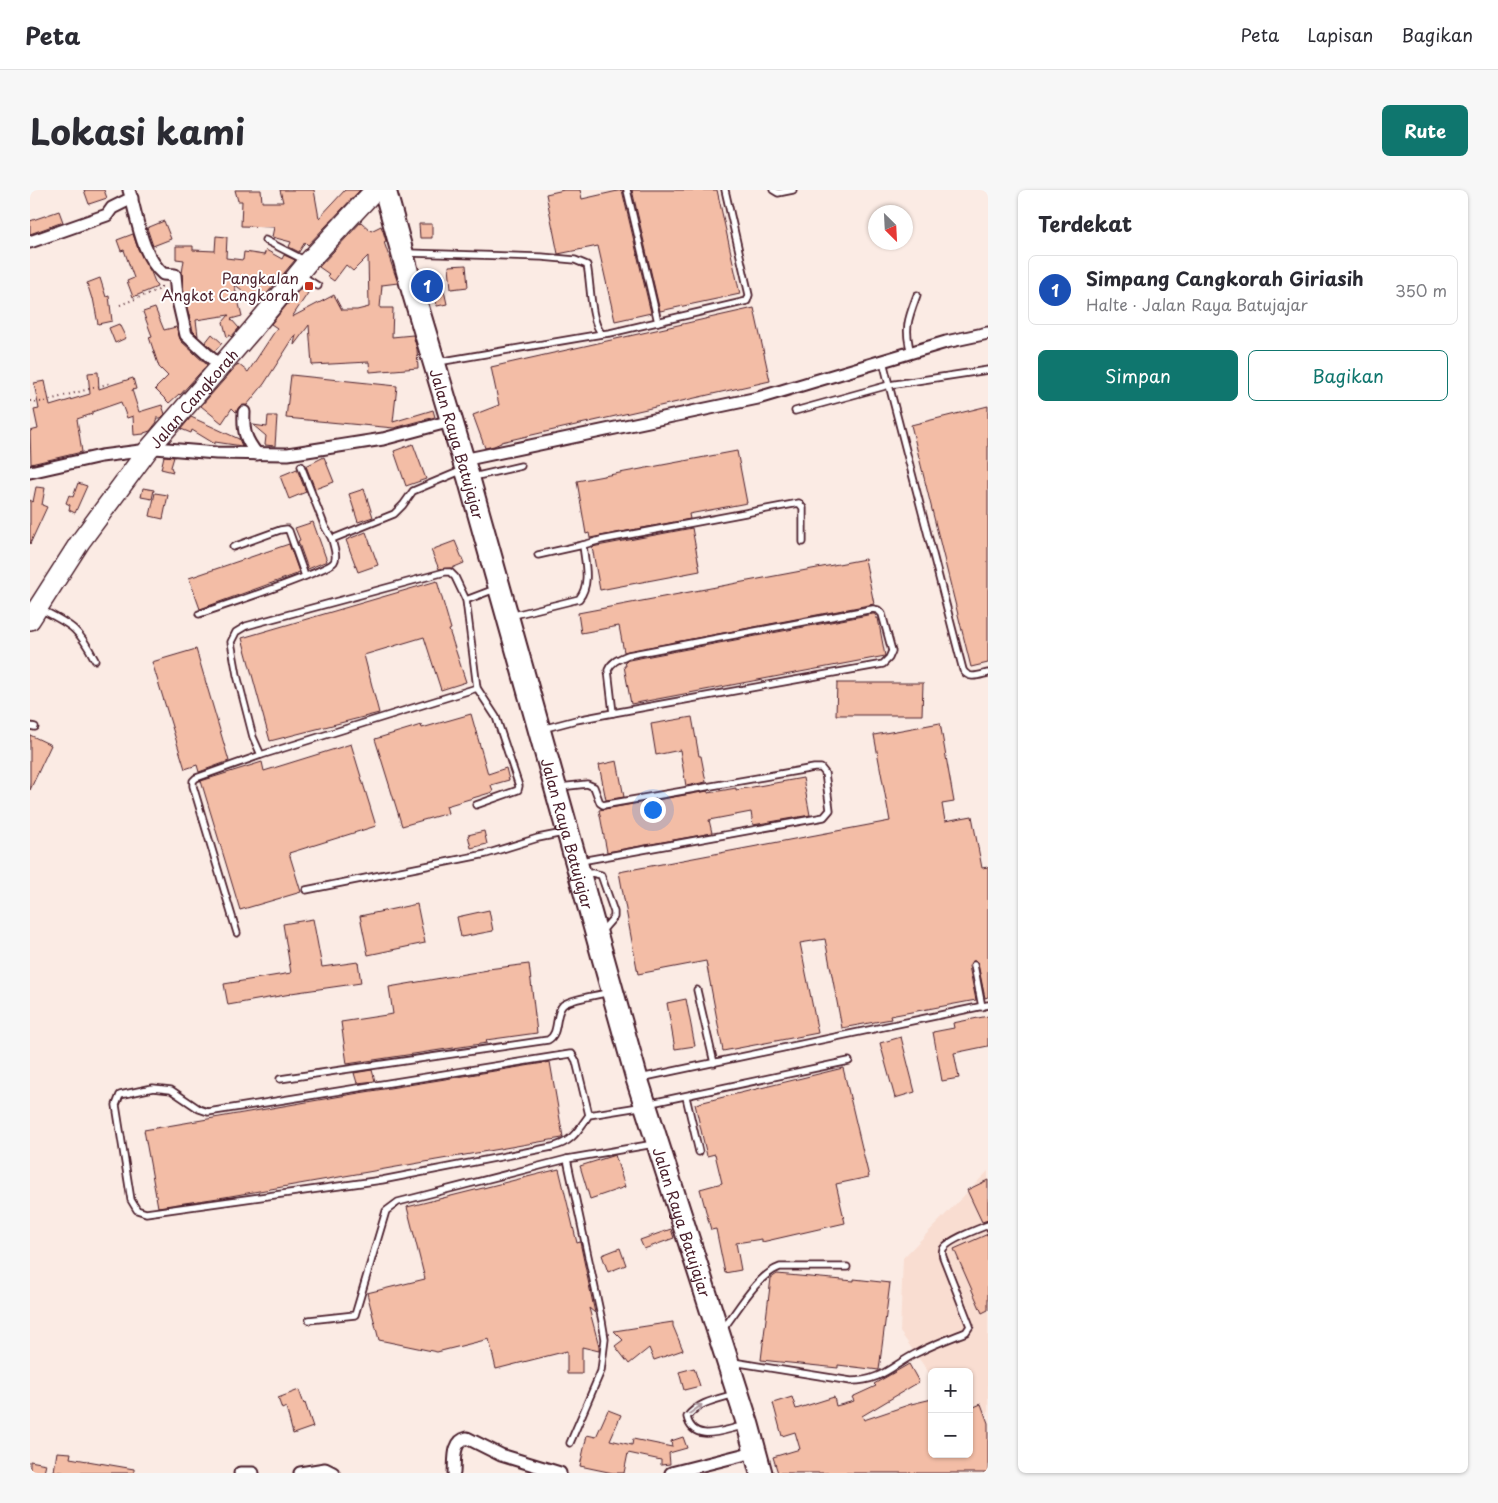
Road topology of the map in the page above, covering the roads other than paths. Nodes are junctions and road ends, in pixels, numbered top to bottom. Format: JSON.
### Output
{"nodes":[{"id":1,"x":375,"y":190,"type":"edge"},
{"id":2,"x":385,"y":190,"type":"edge"},
{"id":3,"x":627,"y":190,"type":"edge"},
{"id":4,"x":725,"y":190,"type":"edge"},
{"id":5,"x":773,"y":190,"type":"edge"},
{"id":6,"x":793,"y":190,"type":"edge"},
{"id":7,"x":130,"y":194,"type":"edge"},
{"id":8,"x":265,"y":240,"type":"dead end"},
{"id":9,"x":30,"y":242,"type":"edge"},
{"id":10,"x":402,"y":252,"type":"junction"},
{"id":11,"x":304,"y":268,"type":"junction"},
{"id":12,"x":318,"y":286,"type":"dead end"},
{"id":13,"x":917,"y":295,"type":"dead end"},
{"id":14,"x":658,"y":322,"type":"junction"},
{"id":15,"x":988,"y":333,"type":"edge"},
{"id":16,"x":602,"y":334,"type":"junction"},
{"id":17,"x":911,"y":353,"type":"junction"},
{"id":18,"x":883,"y":361,"type":"junction"},
{"id":19,"x":434,"y":363,"type":"junction"},
{"id":20,"x":221,"y":367,"type":"junction"},
{"id":21,"x":988,"y":370,"type":"edge"},
{"id":22,"x":889,"y":385,"type":"junction"},
{"id":23,"x":795,"y":411,"type":"dead end"},
{"id":24,"x":244,"y":412,"type":"dead end"},
{"id":25,"x":451,"y":421,"type":"junction"},
{"id":26,"x":148,"y":450,"type":"junction"},
{"id":27,"x":257,"y":454,"type":"junction"},
{"id":28,"x":301,"y":466,"type":"dead end"},
{"id":29,"x":521,"y":466,"type":"dead end"},
{"id":30,"x":466,"y":469,"type":"junction"},
{"id":31,"x":30,"y":472,"type":"edge"},
{"id":32,"x":332,"y":539,"type":"junction"},
{"id":33,"x":804,"y":542,"type":"dead end"},
{"id":34,"x":583,"y":545,"type":"junction"},
{"id":35,"x":233,"y":547,"type":"dead end"},
{"id":36,"x":538,"y":555,"type":"dead end"},
{"id":37,"x":305,"y":576,"type":"junction"},
{"id":38,"x":499,"y":587,"type":"junction"},
{"id":39,"x":466,"y":600,"type":"junction"},
{"id":40,"x":34,"y":614,"type":"edge"},
{"id":41,"x":199,"y":614,"type":"dead end"},
{"id":42,"x":507,"y":617,"type":"junction"},
{"id":43,"x":95,"y":660,"type":"dead end"},
{"id":44,"x":988,"y":673,"type":"edge"},
{"id":45,"x":477,"y":688,"type":"junction"},
{"id":46,"x":613,"y":714,"type":"junction"},
{"id":47,"x":540,"y":730,"type":"junction"},
{"id":48,"x":261,"y":756,"type":"junction"},
{"id":49,"x":555,"y":788,"type":"junction"},
{"id":50,"x":476,"y":805,"type":"dead end"},
{"id":51,"x":568,"y":831,"type":"junction"},
{"id":52,"x":578,"y":869,"type":"junction"},
{"id":53,"x":306,"y":890,"type":"dead end"},
{"id":54,"x":236,"y":933,"type":"dead end"},
{"id":55,"x":974,"y":965,"type":"dead end"},
{"id":56,"x":697,"y":990,"type":"dead end"},
{"id":57,"x":612,"y":991,"type":"junction"},
{"id":58,"x":985,"y":1006,"type":"edge"},
{"id":59,"x":850,"y":1061,"type":"dead end"},
{"id":60,"x":714,"y":1063,"type":"junction"},
{"id":61,"x":280,"y":1079,"type":"dead end"},
{"id":62,"x":637,"y":1079,"type":"junction"},
{"id":63,"x":686,"y":1097,"type":"junction"},
{"id":64,"x":645,"y":1106,"type":"junction"},
{"id":65,"x":589,"y":1115,"type":"junction"},
{"id":66,"x":656,"y":1144,"type":"junction"},
{"id":67,"x":699,"y":1152,"type":"dead end"},
{"id":68,"x":567,"y":1159,"type":"junction"},
{"id":69,"x":988,"y":1225,"type":"edge"},
{"id":70,"x":847,"y":1267,"type":"dead end"},
{"id":71,"x":309,"y":1320,"type":"dead end"},
{"id":72,"x":719,"y":1335,"type":"junction"},
{"id":73,"x":727,"y":1361,"type":"junction"},
{"id":74,"x":737,"y":1393,"type":"junction"},
{"id":75,"x":748,"y":1426,"type":"junction"},
{"id":76,"x":570,"y":1443,"type":"dead end"},
{"id":77,"x":754,"y":1452,"type":"junction"},
{"id":78,"x":240,"y":1473,"type":"edge"},
{"id":79,"x":253,"y":1473,"type":"edge"},
{"id":80,"x":300,"y":1473,"type":"edge"},
{"id":81,"x":333,"y":1473,"type":"edge"},
{"id":82,"x":454,"y":1473,"type":"edge"},
{"id":83,"x":560,"y":1473,"type":"edge"},
{"id":84,"x":671,"y":1473,"type":"edge"},
{"id":85,"x":761,"y":1473,"type":"edge"}],
"edges":[{"from":1,"to":11,"type":"main road","name":"Jalan Cangkorah"},
{"from":2,"to":10,"type":"highway","name":"Jalan Raya Batujajar"},
{"from":3,"to":14,"type":"lane"},
{"from":4,"to":14,"type":"lane"},
{"from":5,"to":6,"type":"lane"},
{"from":7,"to":9,"type":"street"},
{"from":7,"to":20,"type":"street"},
{"from":8,"to":11,"type":"lane"},
{"from":10,"to":16,"type":"lane"},
{"from":10,"to":19,"type":"highway","name":"Jalan Raya Batujajar"},
{"from":11,"to":12,"type":"lane"},
{"from":11,"to":20,"type":"main road","name":"Jalan Cangkorah"},
{"from":13,"to":17,"type":"lane"},
{"from":14,"to":16,"type":"lane"},
{"from":15,"to":17,"type":"street"},
{"from":16,"to":19,"type":"lane"},
{"from":17,"to":18,"type":"street"},
{"from":18,"to":22,"type":"lane"},
{"from":18,"to":30,"type":"street"},
{"from":19,"to":25,"type":"highway","name":"Jalan Raya Batujajar"},
{"from":20,"to":26,"type":"main road","name":"Jalan Cangkorah"},
{"from":21,"to":22,"type":"lane"},
{"from":22,"to":23,"type":"lane"},
{"from":22,"to":44,"type":"lane"},
{"from":24,"to":27,"type":"street"},
{"from":25,"to":27,"type":"street"},
{"from":25,"to":30,"type":"highway","name":"Jalan Raya Batujajar"},
{"from":26,"to":27,"type":"street"},
{"from":26,"to":31,"type":"street"},
{"from":26,"to":40,"type":"main road","name":"Jalan Cangkorah"},
{"from":28,"to":32,"type":"lane"},
{"from":29,"to":30,"type":"lane"},
{"from":30,"to":32,"type":"lane"},
{"from":30,"to":38,"type":"highway","name":"Jalan Raya Batujajar"},
{"from":32,"to":37,"type":"lane"},
{"from":33,"to":34,"type":"lane"},
{"from":34,"to":36,"type":"lane"},
{"from":34,"to":42,"type":"lane"},
{"from":35,"to":37,"type":"lane"},
{"from":37,"to":41,"type":"lane"},
{"from":38,"to":39,"type":"lane"},
{"from":38,"to":42,"type":"highway","name":"Jalan Raya Batujajar"},
{"from":39,"to":45,"type":"lane"},
{"from":39,"to":48,"type":"lane"},
{"from":40,"to":43,"type":"lane"},
{"from":42,"to":47,"type":"highway","name":"Jalan Raya Batujajar"},
{"from":45,"to":48,"type":"lane"},
{"from":45,"to":50,"type":"lane"},
{"from":46,"to":46,"type":"lane"},
{"from":46,"to":47,"type":"lane"},
{"from":47,"to":49,"type":"highway","name":"Jalan Raya Batujajar"},
{"from":48,"to":54,"type":"lane"},
{"from":49,"to":51,"type":"highway","name":"Jalan Raya Batujajar"},
{"from":49,"to":52,"type":"lane"},
{"from":51,"to":52,"type":"highway","name":"Jalan Raya Batujajar"},
{"from":51,"to":53,"type":"lane"},
{"from":52,"to":57,"type":"highway","name":"Jalan Raya Batujajar"},
{"from":55,"to":58,"type":"lane"},
{"from":56,"to":60,"type":"lane"},
{"from":57,"to":61,"type":"lane"},
{"from":57,"to":62,"type":"highway","name":"Jalan Raya Batujajar"},
{"from":58,"to":60,"type":"lane"},
{"from":59,"to":63,"type":"lane"},
{"from":60,"to":62,"type":"lane"},
{"from":62,"to":64,"type":"highway","name":"Jalan Raya Batujajar"},
{"from":63,"to":64,"type":"lane"},
{"from":63,"to":67,"type":"lane"},
{"from":64,"to":65,"type":"lane"},
{"from":64,"to":66,"type":"highway","name":"Jalan Raya Batujajar"},
{"from":65,"to":65,"type":"lane"},
{"from":66,"to":68,"type":"lane"},
{"from":66,"to":72,"type":"highway","name":"Jalan Raya Batujajar"},
{"from":68,"to":71,"type":"lane"},
{"from":68,"to":76,"type":"lane"},
{"from":69,"to":73,"type":"lane"},
{"from":70,"to":72,"type":"lane"},
{"from":72,"to":73,"type":"highway","name":"Jalan Raya Batujajar"},
{"from":73,"to":74,"type":"highway","name":"Jalan Raya Batujajar"},
{"from":74,"to":75,"type":"highway","name":"Jalan Raya Batujajar"},
{"from":75,"to":74,"type":"lane","one_way":true},
{"from":75,"to":77,"type":"highway","name":"Jalan Raya Batujajar"},
{"from":77,"to":84,"type":"street"},
{"from":77,"to":85,"type":"highway","name":"Jalan Raya Batujajar"},
{"from":78,"to":79,"type":"street"},
{"from":80,"to":81,"type":"street"},
{"from":82,"to":83,"type":"street"}]}
